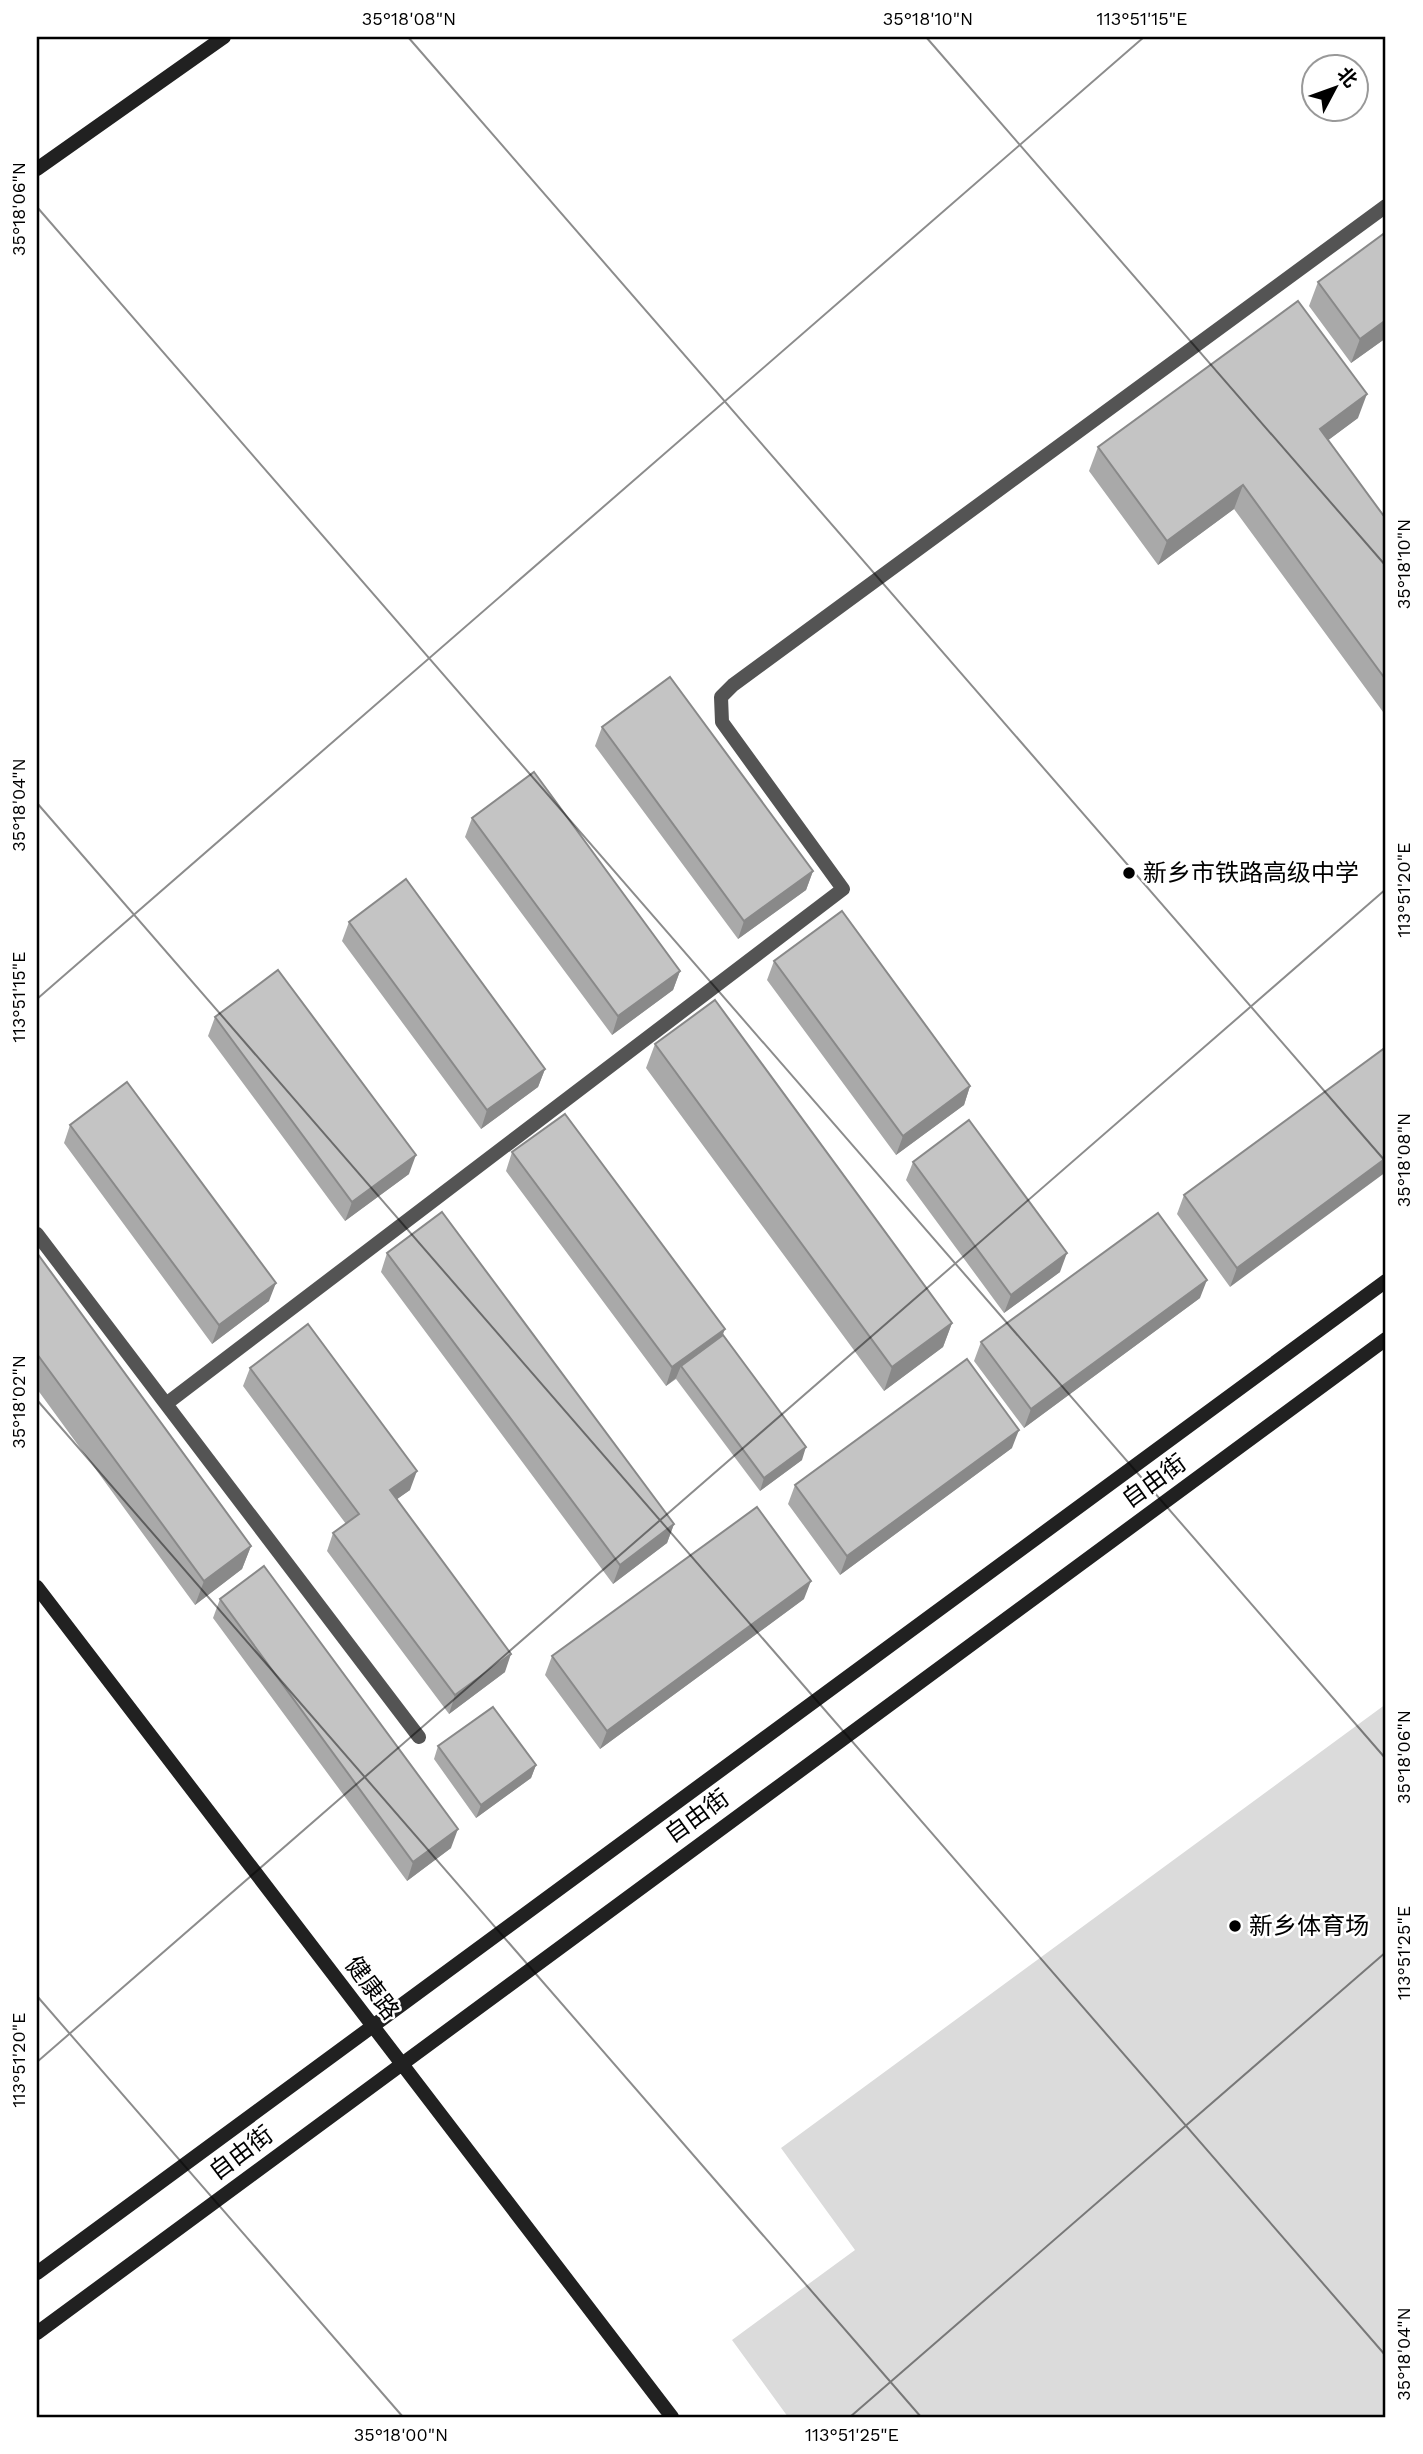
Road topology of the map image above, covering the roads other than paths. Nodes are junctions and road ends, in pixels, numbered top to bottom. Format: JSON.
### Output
{"nodes":[{"id":1,"x":224,"y":37,"type":"edge"},
{"id":2,"x":37,"y":169,"type":"edge"},
{"id":3,"x":1386,"y":206,"type":"edge"},
{"id":4,"x":37,"y":1234,"type":"edge"},
{"id":5,"x":1386,"y":1281,"type":"edge"},
{"id":6,"x":1386,"y":1339,"type":"edge"},
{"id":7,"x":166,"y":1404,"type":"junction"},
{"id":8,"x":37,"y":1587,"type":"edge"},
{"id":9,"x":419,"y":1737,"type":"dead end"},
{"id":10,"x":372,"y":2025,"type":"junction"},
{"id":11,"x":401,"y":2063,"type":"junction"},
{"id":12,"x":37,"y":2273,"type":"edge"},
{"id":13,"x":37,"y":2333,"type":"edge"},
{"id":14,"x":671,"y":2417,"type":"edge"}],
"edges":[{"from":1,"to":2,"type":"street"},
{"from":3,"to":7,"type":"lane"},
{"from":4,"to":7,"type":"lane"},
{"from":5,"to":10,"type":"street","name":"自由街"},
{"from":6,"to":11,"type":"street","name":"自由街"},
{"from":7,"to":9,"type":"lane"},
{"from":8,"to":10,"type":"street","name":"健康路"},
{"from":10,"to":11,"type":"street","name":"健康路"},
{"from":10,"to":12,"type":"street","name":"自由街"},
{"from":11,"to":13,"type":"street","name":"自由街"},
{"from":11,"to":14,"type":"street","name":"健康路"}]}
